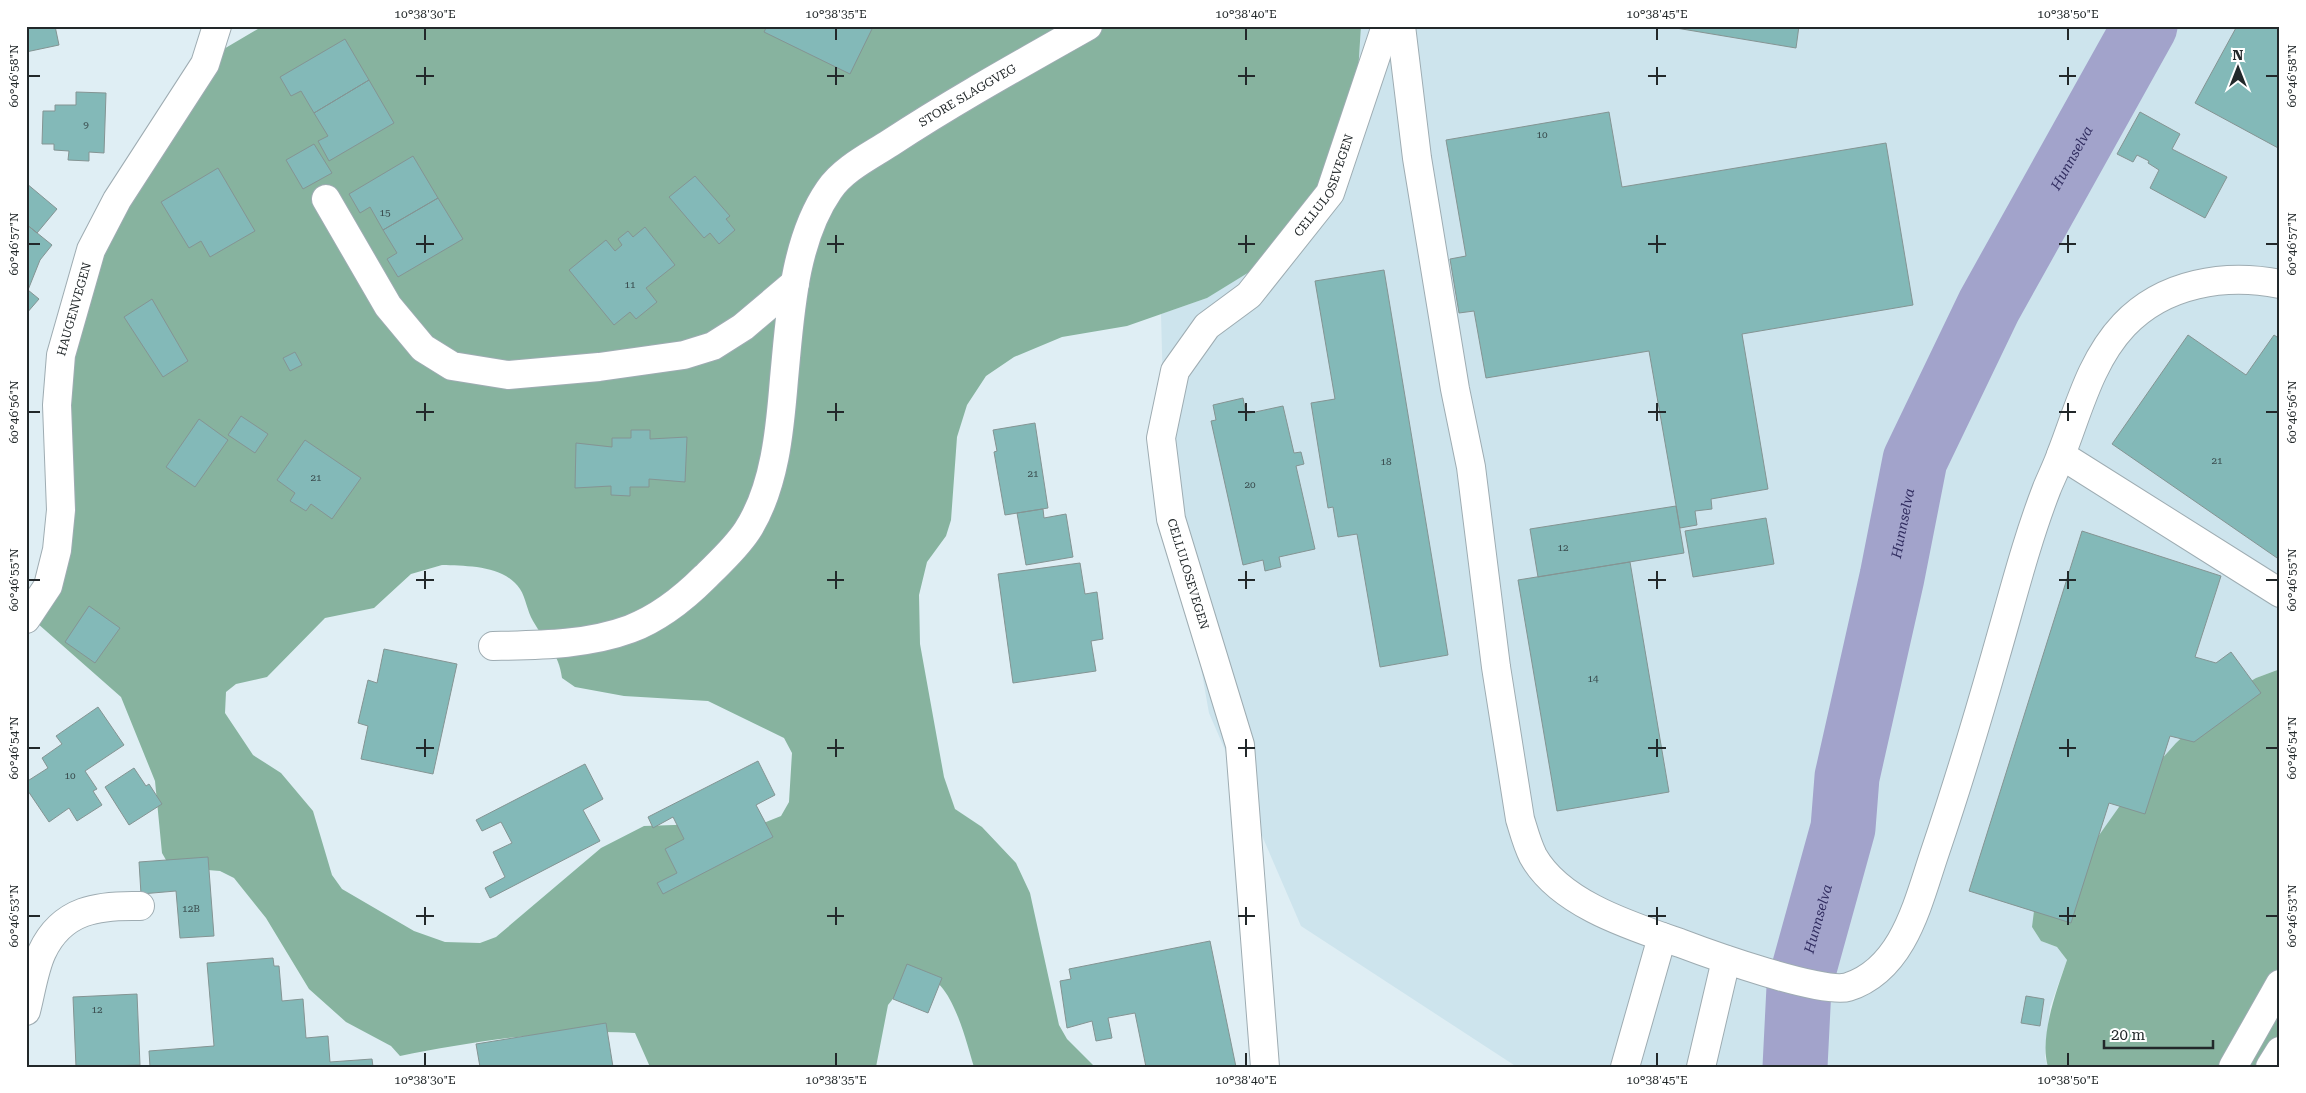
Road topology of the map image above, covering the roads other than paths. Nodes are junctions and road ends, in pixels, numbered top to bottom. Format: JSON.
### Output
{"nodes":[{"id":1,"x":217,"y":26,"type":"edge"},
{"id":2,"x":1088,"y":26,"type":"edge"},
{"id":3,"x":1386,"y":26,"type":"edge"},
{"id":4,"x":1401,"y":26,"type":"edge"},
{"id":5,"x":326,"y":200,"type":"dead end"},
{"id":6,"x":795,"y":283,"type":"junction"},
{"id":7,"x":2280,"y":284,"type":"edge"},
{"id":8,"x":2061,"y":455,"type":"junction"},
{"id":9,"x":2280,"y":593,"type":"edge"},
{"id":10,"x":26,"y":619,"type":"edge"},
{"id":11,"x":493,"y":646,"type":"dead end"},
{"id":12,"x":140,"y":906,"type":"dead end"},
{"id":13,"x":1662,"y":937,"type":"junction"},
{"id":14,"x":1726,"y":960,"type":"junction"},
{"id":15,"x":2280,"y":984,"type":"edge"},
{"id":16,"x":26,"y":1011,"type":"edge"},
{"id":17,"x":2280,"y":1051,"type":"edge"},
{"id":18,"x":1265,"y":1067,"type":"edge"},
{"id":19,"x":1625,"y":1067,"type":"edge"},
{"id":20,"x":1701,"y":1067,"type":"edge"},
{"id":21,"x":2233,"y":1067,"type":"edge"},
{"id":22,"x":2270,"y":1067,"type":"edge"}],
"edges":[{"from":1,"to":10,"type":"main road","name":"HAUGENVEGEN"},
{"from":2,"to":6,"type":"main road","name":"STORE SLAGGVEG"},
{"from":3,"to":18,"type":"main road","name":"CELLULOSEVEGEN"},
{"from":4,"to":13,"type":"main road"},
{"from":5,"to":6,"type":"main road"},
{"from":6,"to":11,"type":"main road","name":"STORE SLAGGVEG"},
{"from":7,"to":8,"type":"main road"},
{"from":8,"to":9,"type":"main road"},
{"from":8,"to":14,"type":"main road"},
{"from":12,"to":16,"type":"main road"},
{"from":13,"to":14,"type":"main road"},
{"from":13,"to":19,"type":"main road"},
{"from":14,"to":20,"type":"main road"},
{"from":15,"to":21,"type":"main road"},
{"from":17,"to":22,"type":"main road"}]}
